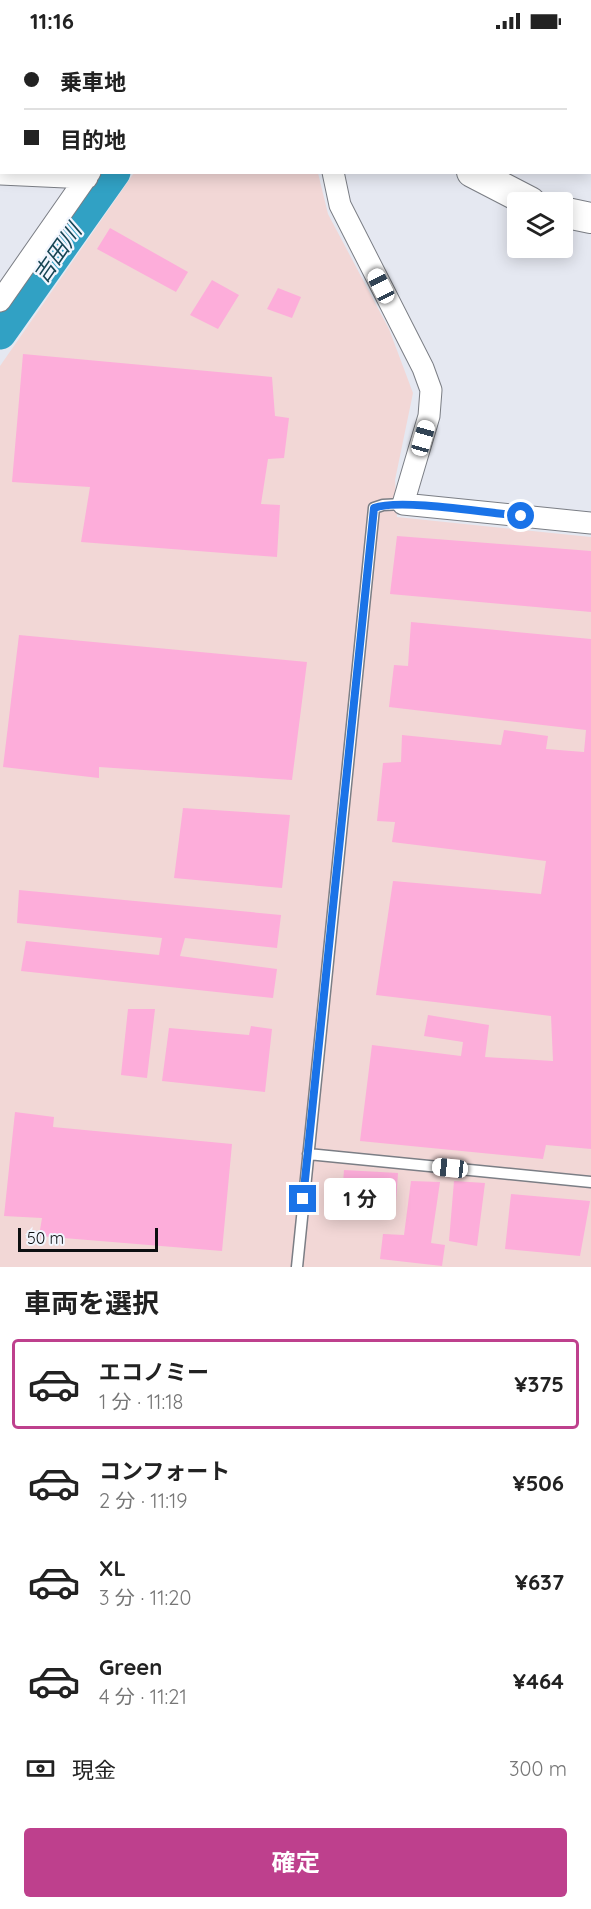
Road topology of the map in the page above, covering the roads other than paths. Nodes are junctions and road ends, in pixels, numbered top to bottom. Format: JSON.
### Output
{"nodes":[{"id":1,"x":0,"y":174,"type":"edge"},
{"id":2,"x":333,"y":174,"type":"edge"},
{"id":3,"x":476,"y":174,"type":"edge"},
{"id":4,"x":89,"y":175,"type":"edge"},
{"id":5,"x":511,"y":192,"type":"edge"},
{"id":6,"x":573,"y":214,"type":"edge"},
{"id":7,"x":591,"y":218,"type":"edge"},
{"id":8,"x":0,"y":301,"type":"edge"},
{"id":9,"x":403,"y":504,"type":"junction"},
{"id":10,"x":591,"y":524,"type":"edge"},
{"id":11,"x":308,"y":1154,"type":"junction"},
{"id":12,"x":591,"y":1182,"type":"edge"},
{"id":13,"x":297,"y":1267,"type":"edge"}],
"edges":[{"from":1,"to":4,"type":"street"},
{"from":2,"to":9,"type":"street"},
{"from":3,"to":5,"type":"main road"},
{"from":4,"to":8,"type":"street"},
{"from":6,"to":7,"type":"main road"},
{"from":9,"to":10,"type":"street"},
{"from":9,"to":11,"type":"lane"},
{"from":11,"to":12,"type":"lane"},
{"from":11,"to":13,"type":"lane"}]}
